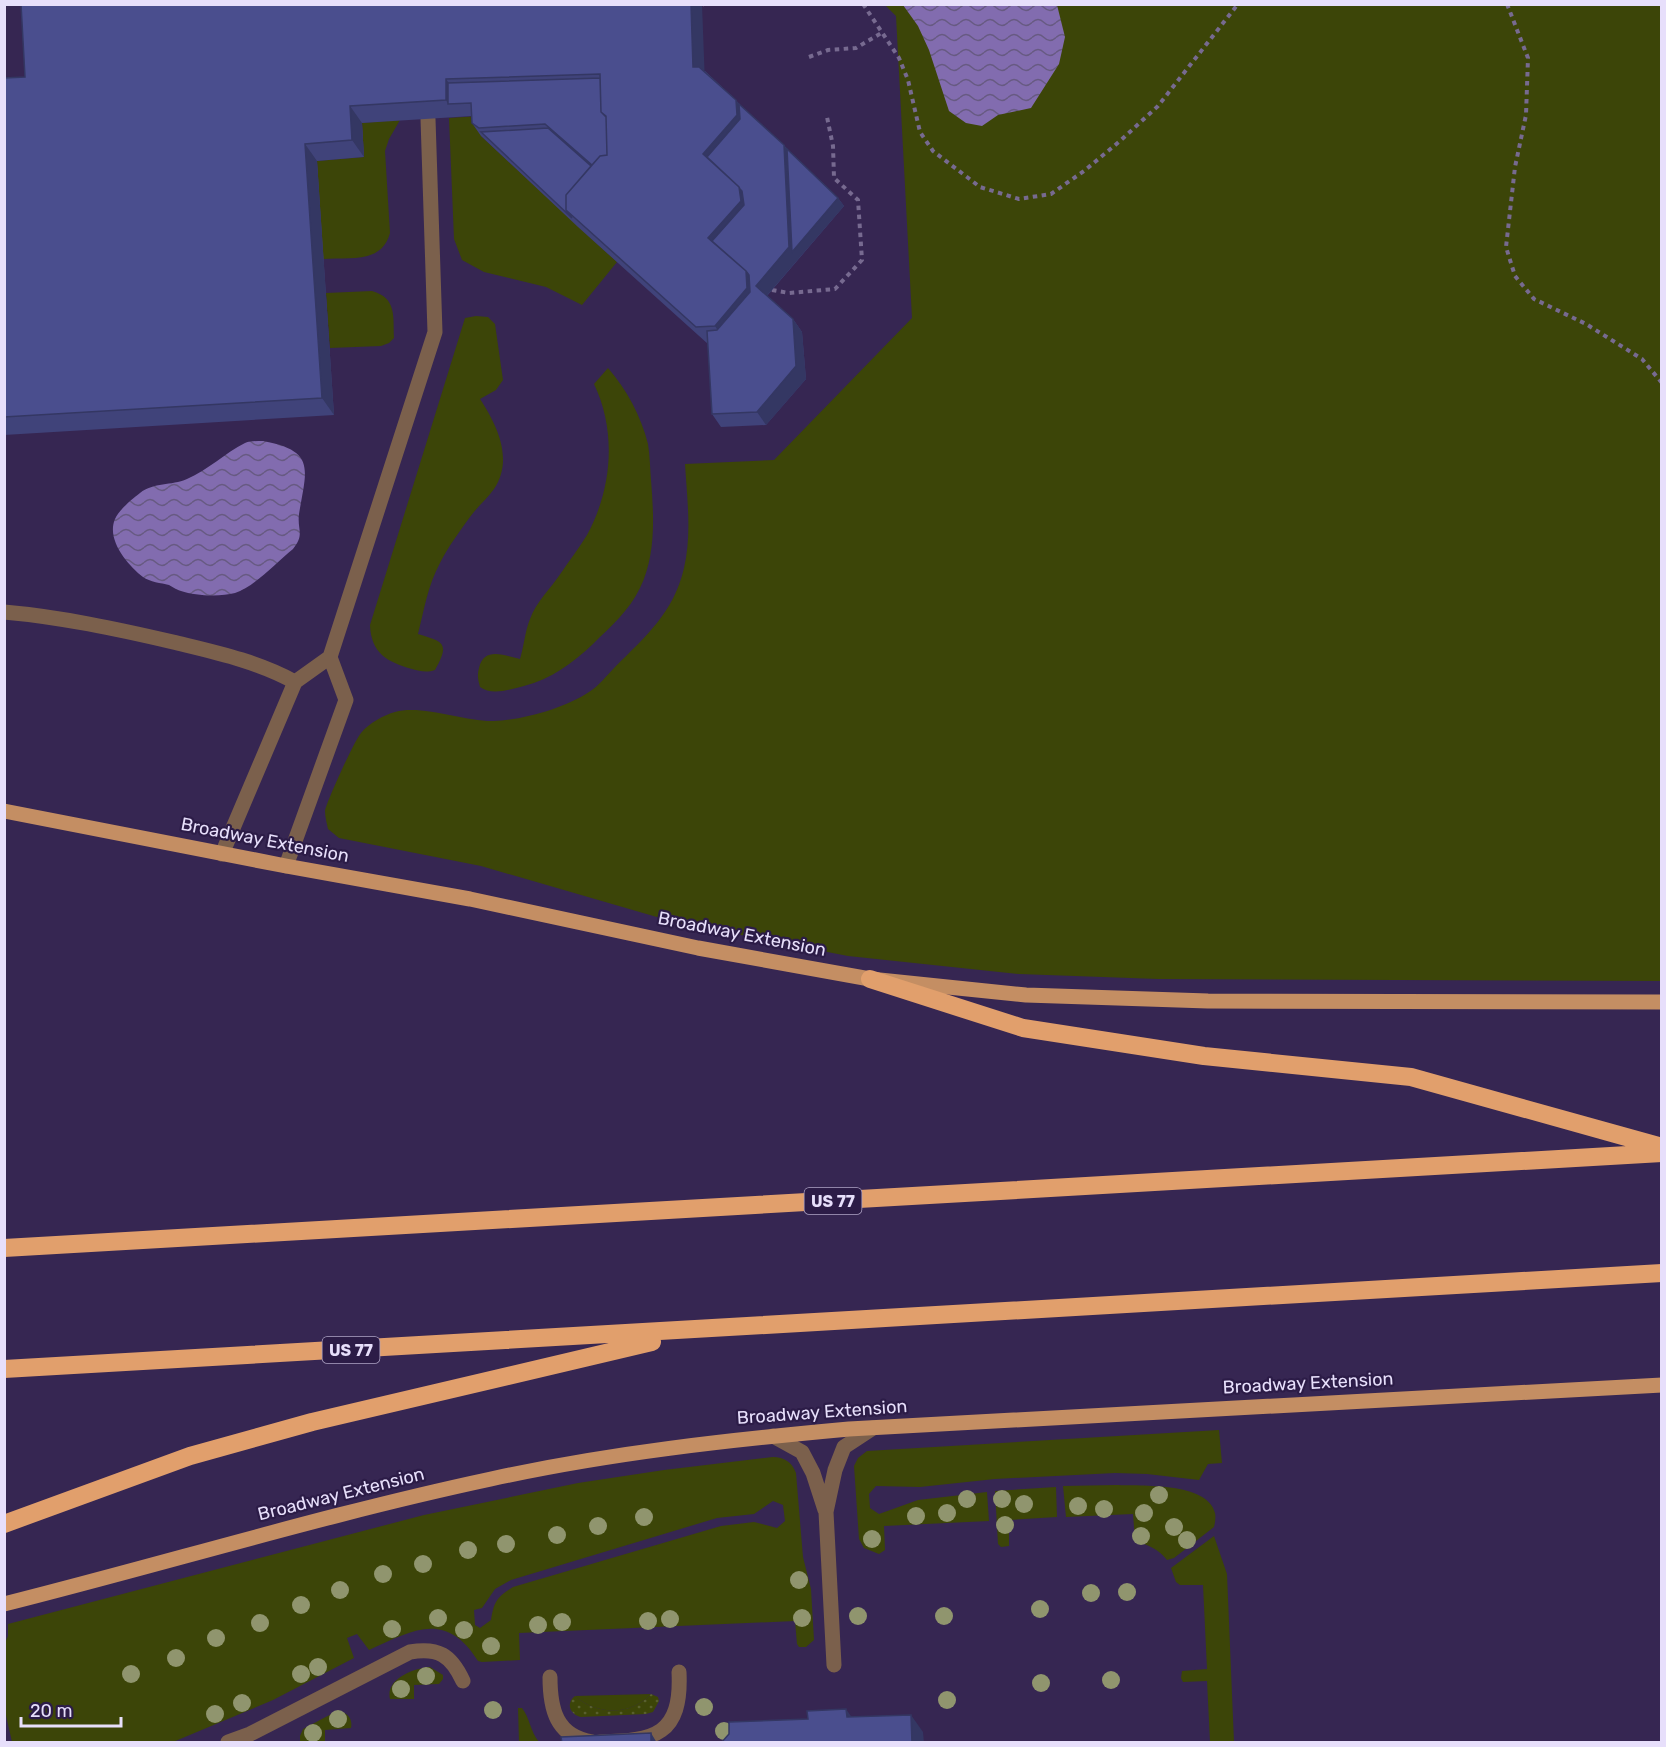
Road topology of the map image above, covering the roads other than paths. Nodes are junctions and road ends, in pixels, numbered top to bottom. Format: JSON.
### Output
{"nodes":[{"id":1,"x":428,"y":119,"type":"edge"},
{"id":2,"x":4,"y":612,"type":"edge"},
{"id":3,"x":330,"y":657,"type":"junction"},
{"id":4,"x":295,"y":682,"type":"junction"},
{"id":5,"x":4,"y":812,"type":"edge"},
{"id":6,"x":222,"y":854,"type":"junction"},
{"id":7,"x":286,"y":866,"type":"junction"},
{"id":8,"x":870,"y":979,"type":"junction"},
{"id":9,"x":1662,"y":1002,"type":"edge"},
{"id":10,"x":1662,"y":1147,"type":"edge"},
{"id":11,"x":1662,"y":1153,"type":"edge"},
{"id":12,"x":4,"y":1248,"type":"edge"},
{"id":13,"x":1662,"y":1274,"type":"edge"},
{"id":14,"x":697,"y":1331,"type":"junction"},
{"id":15,"x":4,"y":1369,"type":"edge"},
{"id":16,"x":1662,"y":1385,"type":"edge"},
{"id":17,"x":873,"y":1428,"type":"junction"},
{"id":18,"x":773,"y":1436,"type":"junction"},
{"id":19,"x":826,"y":1512,"type":"junction"},
{"id":20,"x":4,"y":1524,"type":"edge"},
{"id":21,"x":4,"y":1604,"type":"edge"},
{"id":22,"x":834,"y":1665,"type":"dead end"},
{"id":23,"x":679,"y":1672,"type":"dead end"},
{"id":24,"x":550,"y":1677,"type":"dead end"},
{"id":25,"x":463,"y":1681,"type":"dead end"},
{"id":26,"x":228,"y":1743,"type":"edge"},
{"id":27,"x":595,"y":1743,"type":"edge"},
{"id":28,"x":600,"y":1743,"type":"edge"}],
"edges":[{"from":1,"to":3,"type":"street"},
{"from":2,"to":4,"type":"street"},
{"from":3,"to":4,"type":"street"},
{"from":3,"to":7,"type":"street"},
{"from":4,"to":6,"type":"street"},
{"from":5,"to":6,"type":"main road","name":"Broadway Extension"},
{"from":6,"to":7,"type":"main road","name":"Broadway Extension"},
{"from":7,"to":8,"type":"main road","name":"Broadway Extension"},
{"from":8,"to":9,"type":"main road","name":"Broadway Extension"},
{"from":8,"to":10,"type":"highway"},
{"from":11,"to":12,"type":"highway","number":"US 77"},
{"from":13,"to":14,"type":"highway","number":"US 77"},
{"from":14,"to":15,"type":"highway","number":"US 77"},
{"from":14,"to":20,"type":"highway"},
{"from":16,"to":17,"type":"main road","name":"Broadway Extension"},
{"from":17,"to":18,"type":"main road","name":"Broadway Extension"},
{"from":17,"to":19,"type":"street"},
{"from":18,"to":19,"type":"street"},
{"from":18,"to":21,"type":"main road","name":"Broadway Extension"},
{"from":19,"to":22,"type":"street"},
{"from":23,"to":28,"type":"street"},
{"from":24,"to":27,"type":"street"},
{"from":25,"to":26,"type":"street"}]}
